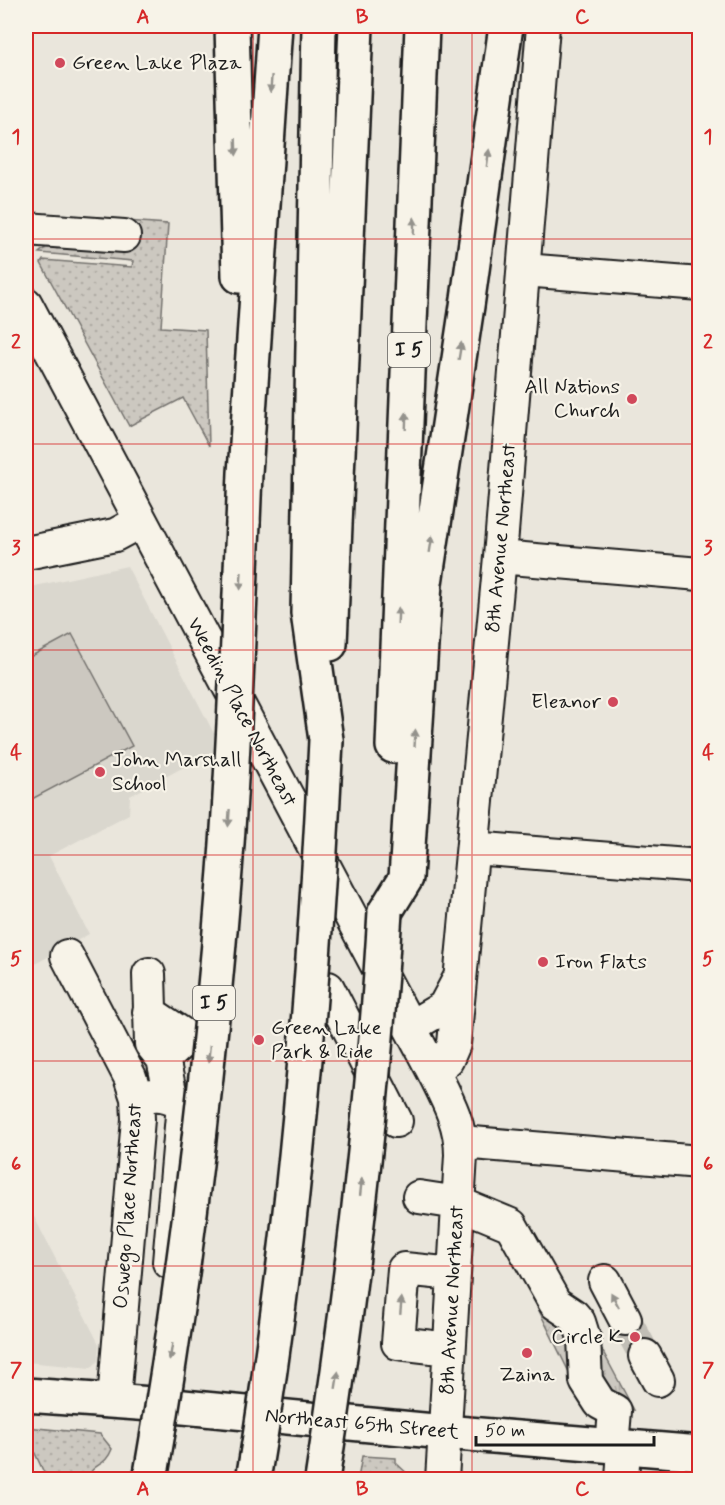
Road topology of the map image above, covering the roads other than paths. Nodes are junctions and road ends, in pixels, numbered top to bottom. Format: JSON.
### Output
{"nodes":[{"id":1,"x":232,"y":26,"type":"edge"},
{"id":2,"x":275,"y":26,"type":"edge"},
{"id":3,"x":319,"y":26,"type":"edge"},
{"id":4,"x":356,"y":26,"type":"edge"},
{"id":5,"x":422,"y":26,"type":"edge"},
{"id":6,"x":506,"y":26,"type":"edge"},
{"id":7,"x":543,"y":26,"type":"edge"},
{"id":8,"x":26,"y":229,"type":"edge"},
{"id":9,"x":124,"y":236,"type":"dead end"},
{"id":10,"x":524,"y":270,"type":"junction"},
{"id":11,"x":699,"y":284,"type":"edge"},
{"id":12,"x":26,"y":304,"type":"edge"},
{"id":13,"x":245,"y":473,"type":"junction"},
{"id":14,"x":141,"y":521,"type":"junction"},
{"id":15,"x":26,"y":553,"type":"edge"},
{"id":16,"x":500,"y":556,"type":"junction"},
{"id":17,"x":699,"y":574,"type":"edge"},
{"id":18,"x":326,"y":740,"type":"junction"},
{"id":19,"x":473,"y":848,"type":"junction"},
{"id":20,"x":699,"y":866,"type":"edge"},
{"id":21,"x":385,"y":912,"type":"junction"},
{"id":22,"x":67,"y":956,"type":"dead end"},
{"id":23,"x":149,"y":974,"type":"dead end"},
{"id":24,"x":460,"y":978,"type":"junction"},
{"id":25,"x":328,"y":988,"type":"dead end"},
{"id":26,"x":149,"y":1012,"type":"junction"},
{"id":27,"x":410,"y":1027,"type":"junction"},
{"id":28,"x":108,"y":1034,"type":"junction"},
{"id":29,"x":433,"y":1071,"type":"junction"},
{"id":30,"x":137,"y":1098,"type":"junction"},
{"id":31,"x":177,"y":1100,"type":"junction"},
{"id":32,"x":396,"y":1121,"type":"dead end"},
{"id":33,"x":459,"y":1131,"type":"junction"},
{"id":34,"x":699,"y":1162,"type":"edge"},
{"id":35,"x":134,"y":1170,"type":"junction"},
{"id":36,"x":176,"y":1173,"type":"junction"},
{"id":37,"x":418,"y":1197,"type":"dead end"},
{"id":38,"x":458,"y":1203,"type":"junction"},
{"id":39,"x":454,"y":1274,"type":"junction"},
{"id":40,"x":605,"y":1281,"type":"dead end"},
{"id":41,"x":626,"y":1319,"type":"tunnel mouth"},
{"id":42,"x":165,"y":1320,"type":"dead end"},
{"id":43,"x":450,"y":1349,"type":"junction"},
{"id":44,"x":26,"y":1395,"type":"edge"},
{"id":45,"x":114,"y":1401,"type":"junction"},
{"id":46,"x":444,"y":1432,"type":"junction"},
{"id":47,"x":618,"y":1446,"type":"junction"},
{"id":48,"x":699,"y":1453,"type":"edge"},
{"id":49,"x":150,"y":1479,"type":"edge"},
{"id":50,"x":253,"y":1479,"type":"edge"},
{"id":51,"x":322,"y":1479,"type":"edge"},
{"id":52,"x":442,"y":1479,"type":"edge"},
{"id":53,"x":622,"y":1479,"type":"edge"}],
"edges":[{"from":1,"to":13,"type":"main road","one_way":true},
{"from":2,"to":13,"type":"main road","number":"I 5","one_way":true},
{"from":3,"to":18,"type":"main road"},
{"from":4,"to":18,"type":"main road"},
{"from":21,"to":5,"type":"main road","number":"I 5","one_way":true},
{"from":21,"to":6,"type":"main road","one_way":true},
{"from":7,"to":10,"type":"street","name":"8th Avenue Northeast"},
{"from":8,"to":9,"type":"street"},
{"from":10,"to":11,"type":"street"},
{"from":10,"to":16,"type":"street","name":"8th Avenue Northeast"},
{"from":12,"to":14,"type":"street","name":"Weedin Place Northeast"},
{"from":13,"to":49,"type":"main road","number":"I 5","one_way":true,"bridge":true},
{"from":14,"to":15,"type":"street"},
{"from":14,"to":27,"type":"street","name":"Weedin Place Northeast"},
{"from":16,"to":17,"type":"street"},
{"from":16,"to":19,"type":"street","name":"8th Avenue Northeast"},
{"from":18,"to":50,"type":"main road","bridge":true},
{"from":19,"to":20,"type":"street"},
{"from":19,"to":24,"type":"street","name":"8th Avenue Northeast"},
{"from":51,"to":21,"type":"main road","number":"I 5","one_way":true,"bridge":true},
{"from":22,"to":28,"type":"street","name":"Oswego Place Northeast"},
{"from":23,"to":26,"type":"street"},
{"from":24,"to":27,"type":"street","name":"8th Avenue Northeast"},
{"from":24,"to":29,"type":"street","name":"8th Avenue Northeast"},
{"from":25,"to":32,"type":"street"},
{"from":26,"to":28,"type":"street"},
{"from":26,"to":31,"type":"street"},
{"from":27,"to":29,"type":"street","name":"Weedin Place Northeast"},
{"from":28,"to":30,"type":"street","name":"Oswego Place Northeast"},
{"from":29,"to":33,"type":"street","name":"Weedin Place Northeast"},
{"from":30,"to":31,"type":"street"},
{"from":30,"to":35,"type":"street","name":"Oswego Place Northeast"},
{"from":31,"to":36,"type":"street"},
{"from":33,"to":34,"type":"street"},
{"from":33,"to":38,"type":"street","name":"8th Avenue Northeast"},
{"from":35,"to":36,"type":"street"},
{"from":35,"to":45,"type":"street","name":"Oswego Place Northeast"},
{"from":36,"to":42,"type":"street"},
{"from":37,"to":38,"type":"street"},
{"from":38,"to":39,"type":"street","name":"8th Avenue Northeast"},
{"from":38,"to":47,"type":"street"},
{"from":39,"to":43,"type":"street","name":"8th Avenue Northeast"},
{"from":43,"to":39,"type":"street","one_way":true},
{"from":41,"to":40,"type":"street","one_way":true},
{"from":43,"to":46,"type":"street","name":"8th Avenue Northeast"},
{"from":44,"to":45,"type":"main road","name":"Northeast 65th Street"},
{"from":45,"to":46,"type":"main road","name":"Northeast 65th Street"},
{"from":46,"to":47,"type":"main road","name":"Northeast 65th Street"},
{"from":46,"to":52,"type":"street","name":"8th Avenue Northeast"},
{"from":47,"to":48,"type":"main road","name":"Northeast 65th Street"},
{"from":47,"to":53,"type":"street"}]}
